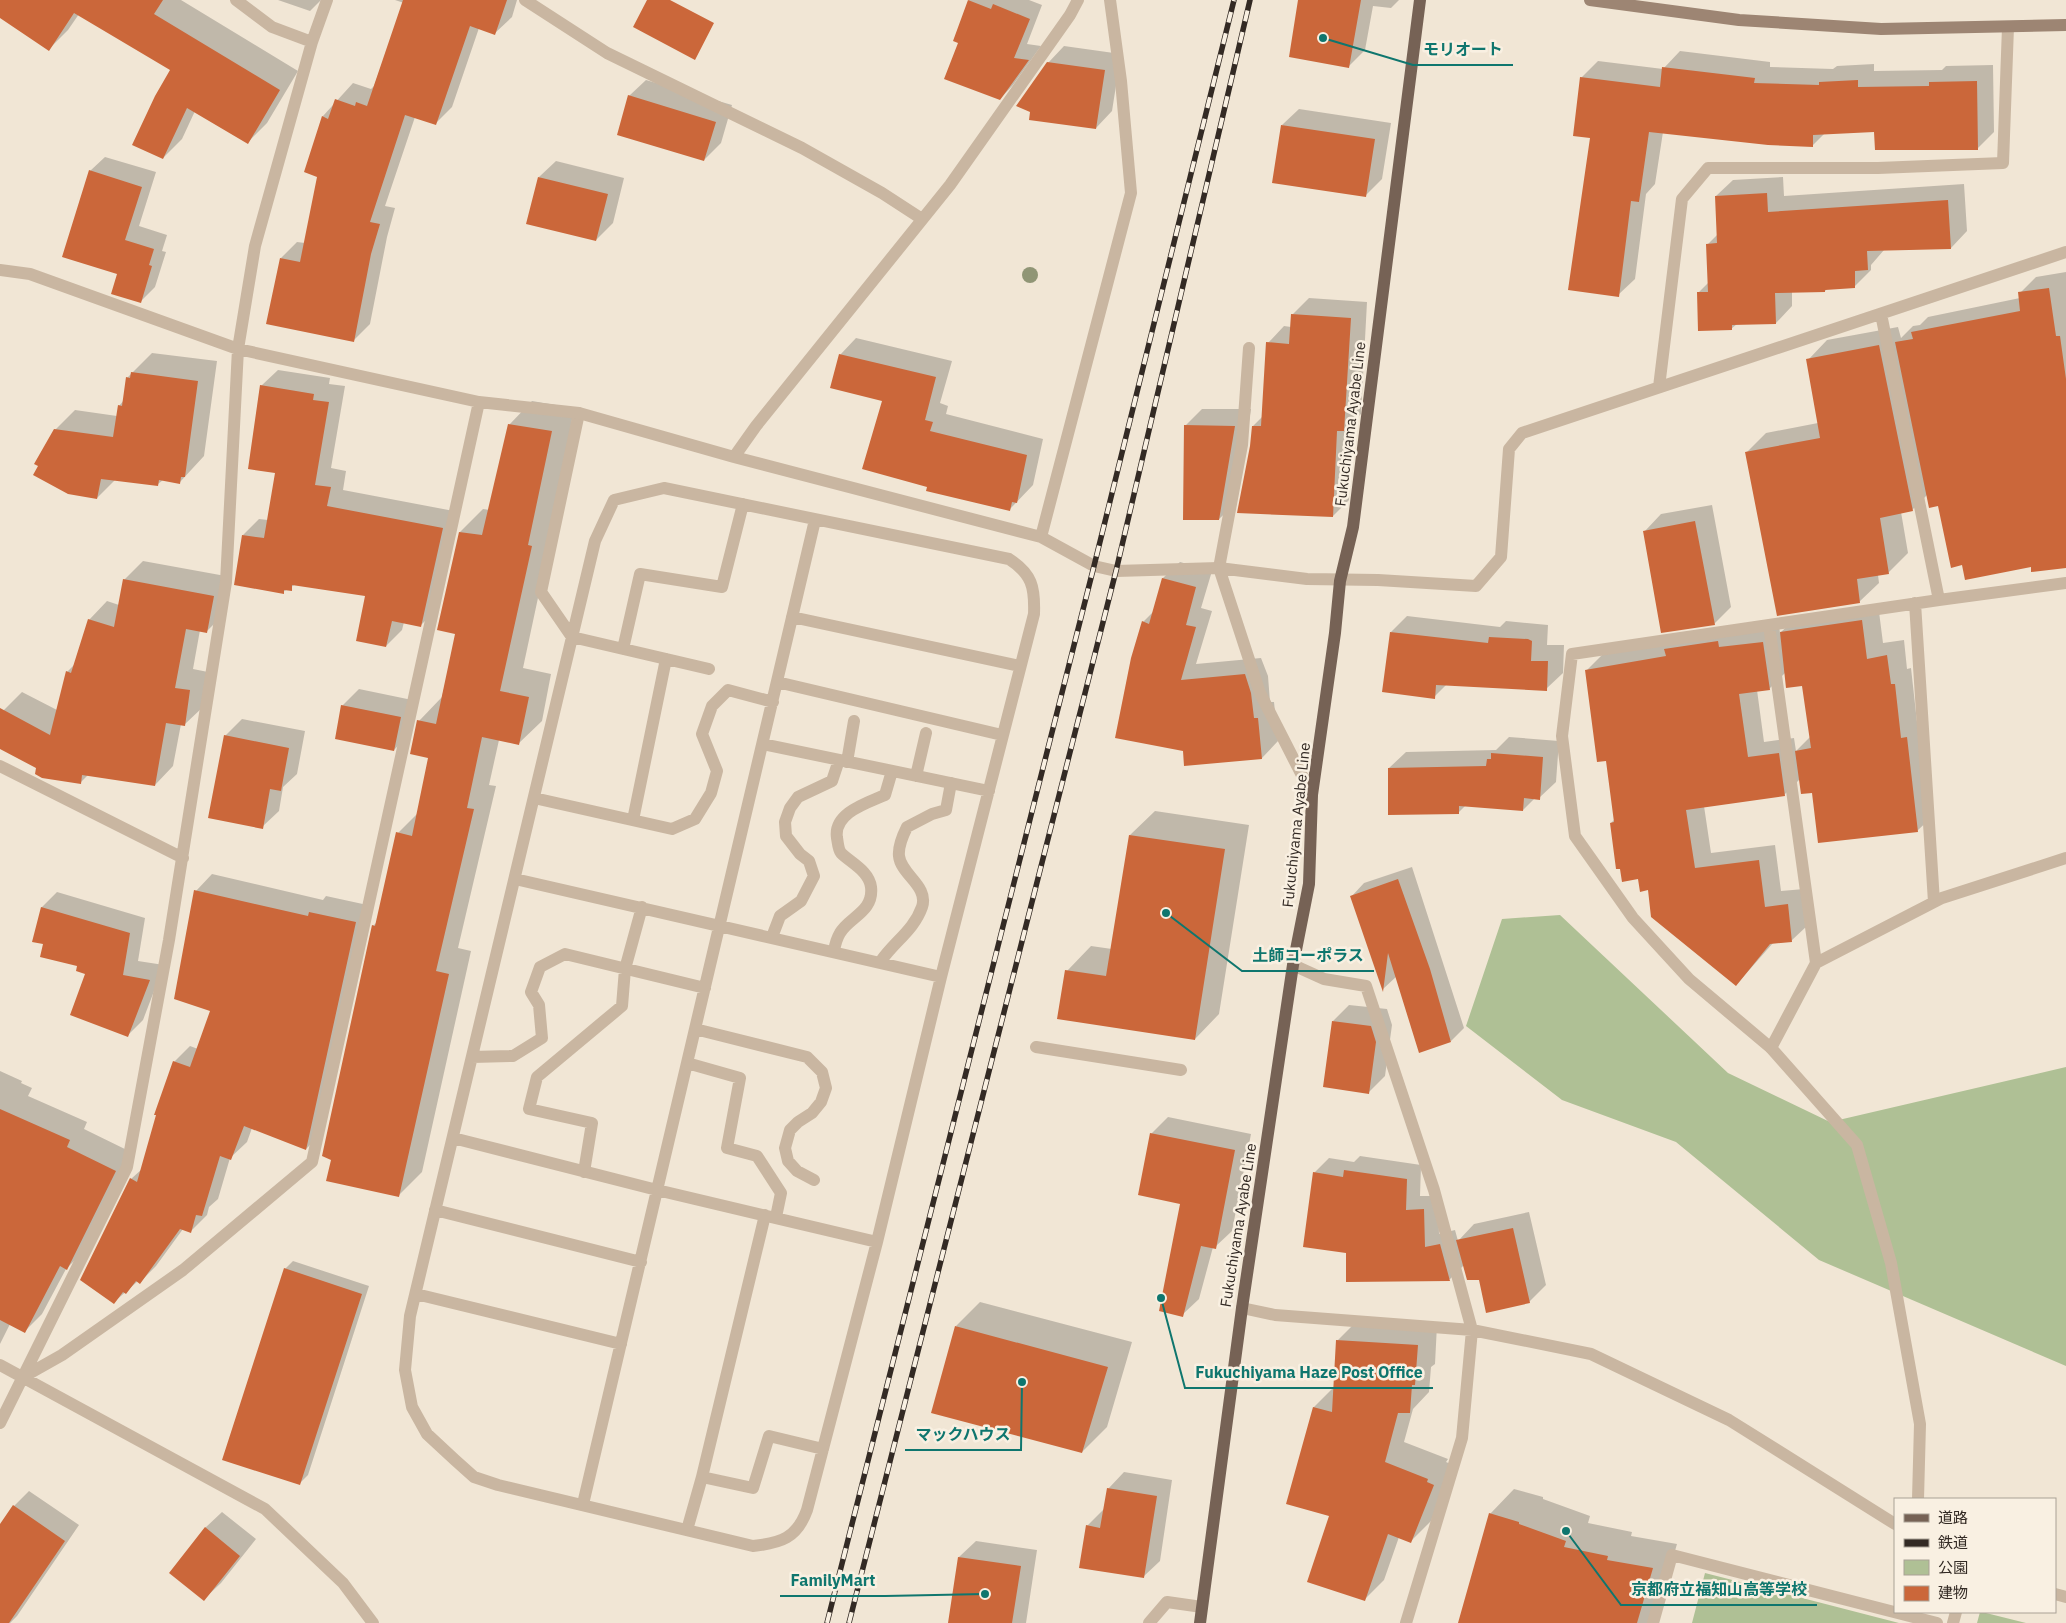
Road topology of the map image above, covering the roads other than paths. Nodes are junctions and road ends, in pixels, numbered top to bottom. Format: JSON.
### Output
{"nodes":[{"id":1,"x":236,"y":0,"type":"edge"},
{"id":2,"x":326,"y":0,"type":"edge"},
{"id":3,"x":525,"y":0,"type":"edge"},
{"id":4,"x":1078,"y":0,"type":"edge"},
{"id":5,"x":1110,"y":0,"type":"edge"},
{"id":6,"x":1420,"y":0,"type":"edge"},
{"id":7,"x":1590,"y":0,"type":"edge"},
{"id":8,"x":2066,"y":25,"type":"edge"},
{"id":9,"x":2008,"y":26,"type":"junction"},
{"id":10,"x":312,"y":42,"type":"junction"},
{"id":11,"x":922,"y":219,"type":"junction"},
{"id":12,"x":2066,"y":252,"type":"edge"},
{"id":13,"x":0,"y":270,"type":"edge"},
{"id":14,"x":1881,"y":314,"type":"junction"},
{"id":15,"x":1248,"y":348,"type":"dead end"},
{"id":16,"x":238,"y":349,"type":"junction"},
{"id":17,"x":1659,"y":386,"type":"junction"},
{"id":18,"x":479,"y":402,"type":"junction"},
{"id":19,"x":579,"y":413,"type":"junction"},
{"id":20,"x":734,"y":457,"type":"junction"},
{"id":21,"x":743,"y":504,"type":"junction"},
{"id":22,"x":816,"y":520,"type":"junction"},
{"id":23,"x":1041,"y":537,"type":"junction"},
{"id":24,"x":1219,"y":568,"type":"junction"},
{"id":25,"x":1340,"y":581,"type":"junction"},
{"id":26,"x":2066,"y":583,"type":"edge"},
{"id":27,"x":1939,"y":600,"type":"junction"},
{"id":28,"x":1914,"y":604,"type":"junction"},
{"id":29,"x":792,"y":618,"type":"junction"},
{"id":30,"x":1769,"y":625,"type":"junction"},
{"id":31,"x":572,"y":637,"type":"junction"},
{"id":32,"x":623,"y":649,"type":"junction"},
{"id":33,"x":666,"y":659,"type":"junction"},
{"id":34,"x":1020,"y":666,"type":"junction"},
{"id":35,"x":709,"y":669,"type":"dead end"},
{"id":36,"x":777,"y":682,"type":"junction"},
{"id":37,"x":773,"y":702,"type":"junction"},
{"id":38,"x":854,"y":722,"type":"dead end"},
{"id":39,"x":926,"y":732,"type":"dead end"},
{"id":40,"x":1002,"y":735,"type":"junction"},
{"id":41,"x":763,"y":744,"type":"junction"},
{"id":42,"x":843,"y":761,"type":"junction"},
{"id":43,"x":0,"y":766,"type":"edge"},
{"id":44,"x":892,"y":771,"type":"junction"},
{"id":45,"x":916,"y":776,"type":"junction"},
{"id":46,"x":951,"y":783,"type":"junction"},
{"id":47,"x":989,"y":792,"type":"junction"},
{"id":48,"x":1312,"y":795,"type":"junction"},
{"id":49,"x":534,"y":798,"type":"junction"},
{"id":50,"x":633,"y":820,"type":"junction"},
{"id":51,"x":183,"y":858,"type":"junction"},
{"id":52,"x":2066,"y":858,"type":"edge"},
{"id":53,"x":515,"y":879,"type":"junction"},
{"id":54,"x":1934,"y":902,"type":"junction"},
{"id":55,"x":642,"y":907,"type":"junction"},
{"id":56,"x":720,"y":925,"type":"junction"},
{"id":57,"x":772,"y":937,"type":"junction"},
{"id":58,"x":834,"y":951,"type":"junction"},
{"id":59,"x":881,"y":962,"type":"junction"},
{"id":60,"x":1816,"y":962,"type":"junction"},
{"id":61,"x":1293,"y":965,"type":"junction"},
{"id":62,"x":625,"y":969,"type":"junction"},
{"id":63,"x":941,"y":977,"type":"junction"},
{"id":64,"x":705,"y":988,"type":"junction"},
{"id":65,"x":695,"y":1029,"type":"junction"},
{"id":66,"x":1036,"y":1046,"type":"dead end"},
{"id":67,"x":1771,"y":1048,"type":"junction"},
{"id":68,"x":472,"y":1057,"type":"junction"},
{"id":69,"x":687,"y":1063,"type":"junction"},
{"id":70,"x":1180,"y":1070,"type":"dead end"},
{"id":71,"x":453,"y":1138,"type":"junction"},
{"id":72,"x":584,"y":1172,"type":"junction"},
{"id":73,"x":814,"y":1180,"type":"dead end"},
{"id":74,"x":657,"y":1190,"type":"junction"},
{"id":75,"x":435,"y":1210,"type":"junction"},
{"id":76,"x":771,"y":1216,"type":"junction"},
{"id":77,"x":877,"y":1242,"type":"junction"},
{"id":78,"x":641,"y":1262,"type":"junction"},
{"id":79,"x":416,"y":1294,"type":"junction"},
{"id":80,"x":1242,"y":1308,"type":"junction"},
{"id":81,"x":1472,"y":1330,"type":"junction"},
{"id":82,"x":621,"y":1344,"type":"junction"},
{"id":83,"x":0,"y":1365,"type":"edge"},
{"id":84,"x":23,"y":1377,"type":"junction"},
{"id":85,"x":0,"y":1423,"type":"edge"},
{"id":86,"x":823,"y":1449,"type":"junction"},
{"id":87,"x":702,"y":1478,"type":"junction"},
{"id":88,"x":1918,"y":1498,"type":"edge"},
{"id":89,"x":583,"y":1504,"type":"junction"},
{"id":90,"x":1894,"y":1523,"type":"edge"},
{"id":91,"x":687,"y":1530,"type":"junction"},
{"id":92,"x":1202,"y":1607,"type":"junction"},
{"id":93,"x":1894,"y":1612,"type":"edge"},
{"id":94,"x":1898,"y":1613,"type":"edge"},
{"id":95,"x":372,"y":1623,"type":"edge"},
{"id":96,"x":1149,"y":1623,"type":"edge"},
{"id":97,"x":1200,"y":1623,"type":"edge"},
{"id":98,"x":1406,"y":1623,"type":"edge"},
{"id":99,"x":1653,"y":1623,"type":"edge"},
{"id":100,"x":1937,"y":1623,"type":"edge"}],
"edges":[{"from":1,"to":10,"type":"street"},
{"from":2,"to":10,"type":"street"},
{"from":3,"to":11,"type":"street"},
{"from":4,"to":11,"type":"street"},
{"from":5,"to":23,"type":"street"},
{"from":6,"to":25,"type":"main road","name":"Fukuchiyama Ayabe Line"},
{"from":7,"to":9,"type":"street"},
{"from":8,"to":9,"type":"street"},
{"from":9,"to":17,"type":"street"},
{"from":10,"to":16,"type":"street"},
{"from":11,"to":20,"type":"street"},
{"from":12,"to":14,"type":"street"},
{"from":13,"to":16,"type":"street"},
{"from":14,"to":17,"type":"street"},
{"from":14,"to":27,"type":"street"},
{"from":15,"to":24,"type":"street"},
{"from":16,"to":18,"type":"street"},
{"from":16,"to":51,"type":"street"},
{"from":17,"to":25,"type":"street"},
{"from":18,"to":19,"type":"street"},
{"from":18,"to":84,"type":"street"},
{"from":19,"to":20,"type":"street"},
{"from":19,"to":31,"type":"street"},
{"from":20,"to":23,"type":"street"},
{"from":21,"to":22,"type":"street"},
{"from":21,"to":31,"type":"street"},
{"from":21,"to":32,"type":"street"},
{"from":22,"to":29,"type":"street"},
{"from":22,"to":34,"type":"street"},
{"from":23,"to":24,"type":"street"},
{"from":24,"to":25,"type":"street"},
{"from":24,"to":48,"type":"street"},
{"from":25,"to":48,"type":"main road","name":"Fukuchiyama Ayabe Line"},
{"from":26,"to":27,"type":"street"},
{"from":27,"to":28,"type":"street"},
{"from":28,"to":30,"type":"street"},
{"from":28,"to":54,"type":"street"},
{"from":29,"to":34,"type":"street"},
{"from":29,"to":36,"type":"street"},
{"from":30,"to":60,"type":"street"},
{"from":30,"to":67,"type":"street"},
{"from":31,"to":32,"type":"street"},
{"from":31,"to":49,"type":"street"},
{"from":32,"to":33,"type":"street"},
{"from":33,"to":35,"type":"street"},
{"from":33,"to":50,"type":"street"},
{"from":34,"to":40,"type":"street"},
{"from":36,"to":37,"type":"street"},
{"from":36,"to":40,"type":"street"},
{"from":37,"to":41,"type":"street"},
{"from":37,"to":50,"type":"street"},
{"from":38,"to":42,"type":"street"},
{"from":39,"to":45,"type":"street"},
{"from":40,"to":47,"type":"street"},
{"from":41,"to":42,"type":"street"},
{"from":41,"to":56,"type":"street"},
{"from":42,"to":44,"type":"street"},
{"from":42,"to":57,"type":"street"},
{"from":43,"to":51,"type":"street"},
{"from":44,"to":45,"type":"street"},
{"from":44,"to":58,"type":"street"},
{"from":45,"to":46,"type":"street"},
{"from":46,"to":47,"type":"street"},
{"from":46,"to":59,"type":"street"},
{"from":47,"to":63,"type":"street"},
{"from":48,"to":61,"type":"main road","name":"Fukuchiyama Ayabe Line"},
{"from":49,"to":50,"type":"street"},
{"from":49,"to":53,"type":"street"},
{"from":51,"to":84,"type":"street"},
{"from":52,"to":54,"type":"street"},
{"from":53,"to":55,"type":"street"},
{"from":53,"to":68,"type":"street"},
{"from":54,"to":60,"type":"street"},
{"from":55,"to":56,"type":"street"},
{"from":55,"to":62,"type":"street"},
{"from":56,"to":57,"type":"street"},
{"from":56,"to":64,"type":"street"},
{"from":57,"to":58,"type":"street"},
{"from":58,"to":59,"type":"street"},
{"from":59,"to":63,"type":"street"},
{"from":60,"to":67,"type":"street"},
{"from":61,"to":80,"type":"main road","name":"Fukuchiyama Ayabe Line"},
{"from":61,"to":81,"type":"street"},
{"from":62,"to":64,"type":"street"},
{"from":62,"to":68,"type":"street"},
{"from":62,"to":72,"type":"street"},
{"from":63,"to":77,"type":"street"},
{"from":64,"to":65,"type":"street"},
{"from":65,"to":69,"type":"street"},
{"from":65,"to":73,"type":"street"},
{"from":66,"to":70,"type":"street"},
{"from":67,"to":88,"type":"street"},
{"from":68,"to":71,"type":"street"},
{"from":69,"to":74,"type":"street"},
{"from":69,"to":76,"type":"street"},
{"from":71,"to":72,"type":"street"},
{"from":71,"to":75,"type":"street"},
{"from":72,"to":74,"type":"street"},
{"from":74,"to":76,"type":"street"},
{"from":74,"to":78,"type":"street"},
{"from":75,"to":78,"type":"street"},
{"from":75,"to":79,"type":"street"},
{"from":76,"to":77,"type":"street"},
{"from":76,"to":87,"type":"street"},
{"from":77,"to":86,"type":"street"},
{"from":78,"to":82,"type":"street"},
{"from":79,"to":82,"type":"street"},
{"from":79,"to":89,"type":"street"},
{"from":80,"to":81,"type":"street"},
{"from":80,"to":92,"type":"main road","name":"Fukuchiyama Ayabe Line"},
{"from":81,"to":90,"type":"street"},
{"from":81,"to":98,"type":"street"},
{"from":82,"to":89,"type":"street"},
{"from":83,"to":84,"type":"street"},
{"from":84,"to":85,"type":"street"},
{"from":84,"to":95,"type":"street"},
{"from":86,"to":87,"type":"street"},
{"from":86,"to":91,"type":"street"},
{"from":87,"to":91,"type":"street"},
{"from":89,"to":91,"type":"street"},
{"from":92,"to":96,"type":"street"},
{"from":92,"to":97,"type":"main road","name":"Fukuchiyama Ayabe Line"},
{"from":93,"to":99,"type":"street"},
{"from":94,"to":100,"type":"street"}]}
